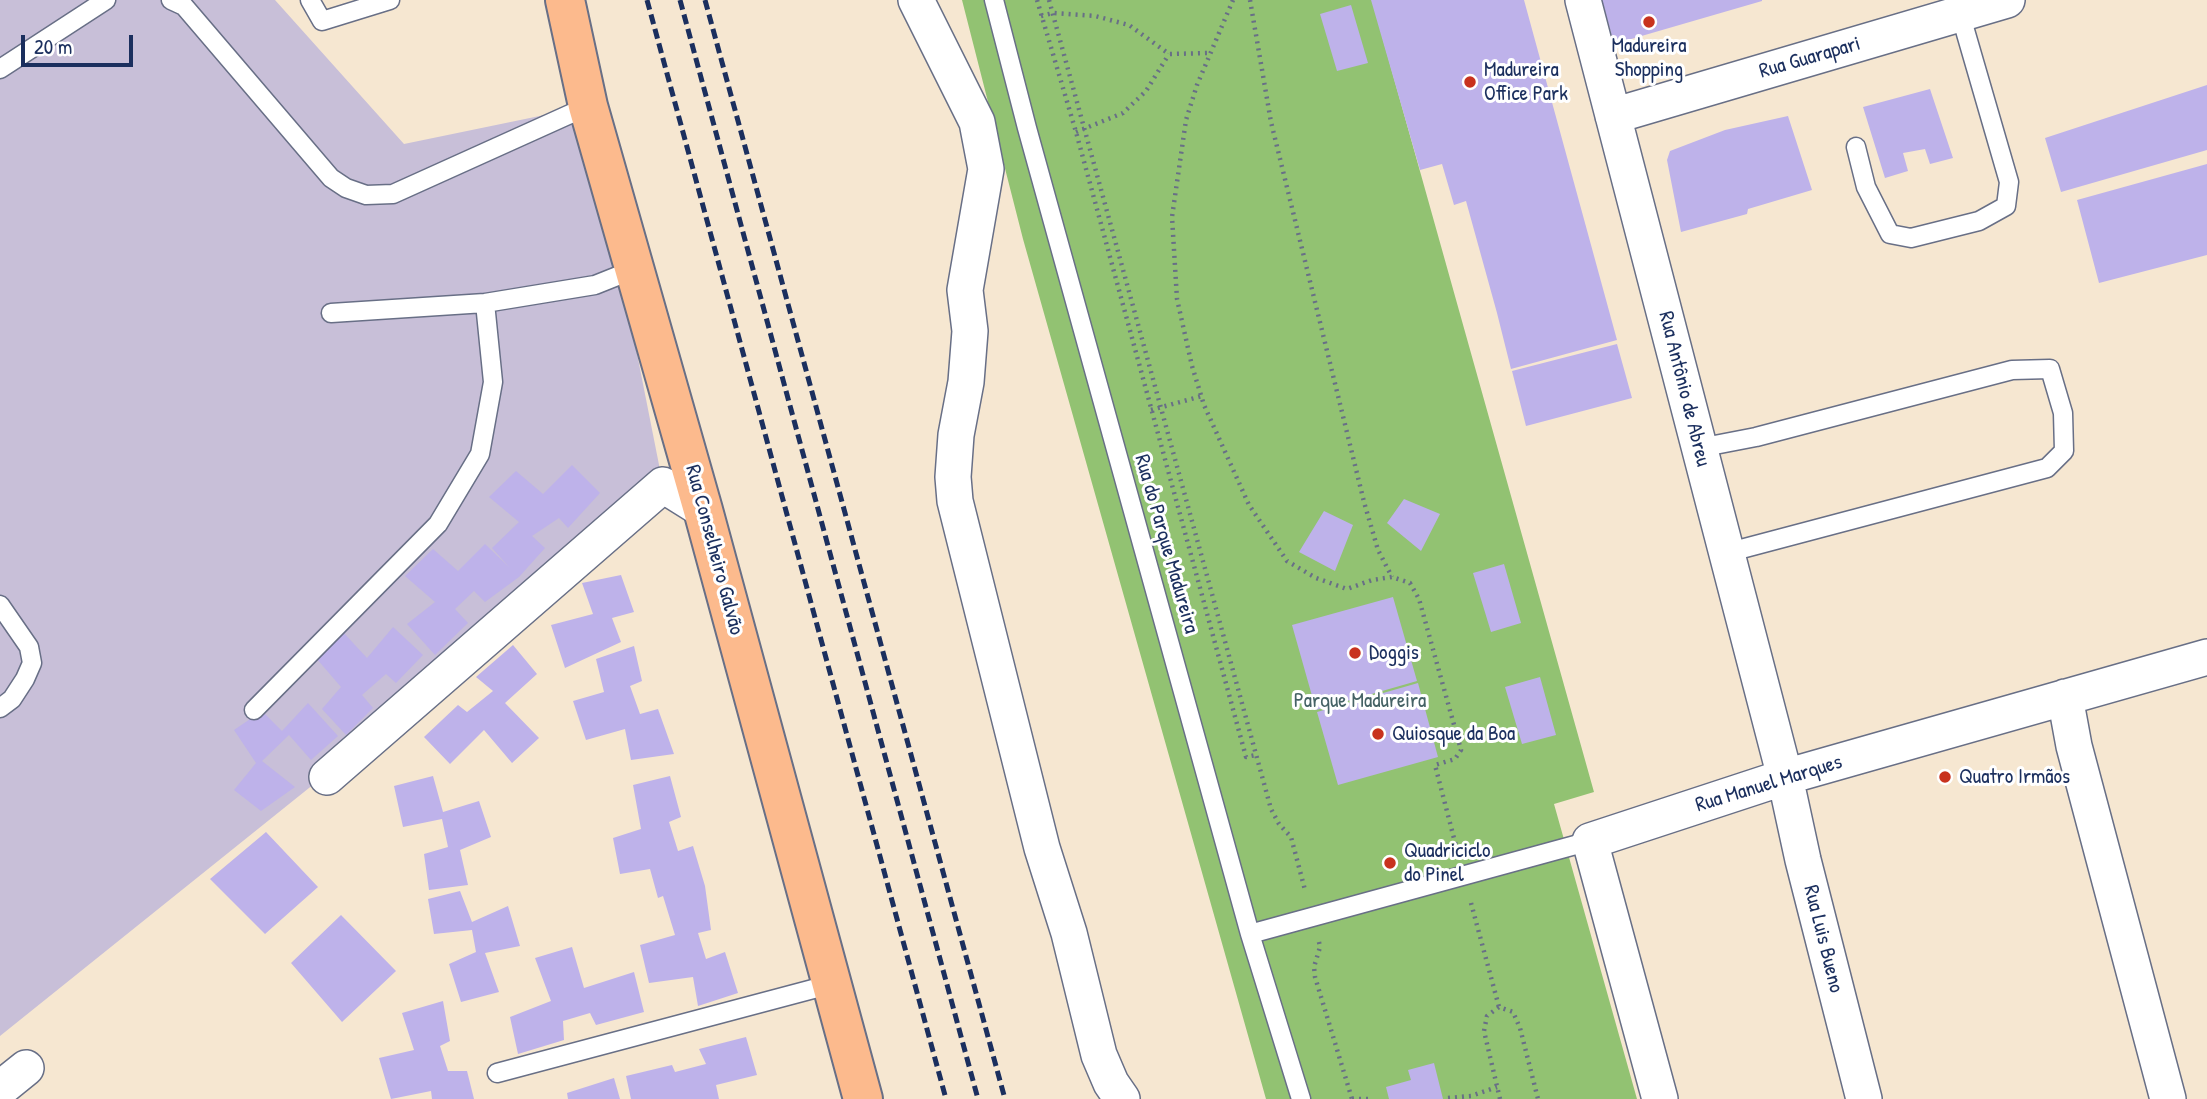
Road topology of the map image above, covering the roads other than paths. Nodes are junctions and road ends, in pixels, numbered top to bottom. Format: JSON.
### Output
{"nodes":[{"id":1,"x":106,"y":0,"type":"edge"},
{"id":2,"x":170,"y":0,"type":"edge"},
{"id":3,"x":310,"y":0,"type":"edge"},
{"id":4,"x":390,"y":0,"type":"edge"},
{"id":5,"x":565,"y":0,"type":"edge"},
{"id":6,"x":916,"y":0,"type":"edge"},
{"id":7,"x":994,"y":0,"type":"edge"},
{"id":8,"x":1583,"y":0,"type":"edge"},
{"id":9,"x":2007,"y":0,"type":"edge"},
{"id":10,"x":1961,"y":13,"type":"junction"},
{"id":11,"x":0,"y":69,"type":"edge"},
{"id":12,"x":588,"y":106,"type":"junction"},
{"id":13,"x":1613,"y":116,"type":"junction"},
{"id":14,"x":1856,"y":147,"type":"dead end"},
{"id":15,"x":635,"y":269,"type":"junction"},
{"id":16,"x":485,"y":303,"type":"junction"},
{"id":17,"x":331,"y":313,"type":"dead end"},
{"id":18,"x":1699,"y":448,"type":"junction"},
{"id":19,"x":703,"y":510,"type":"junction"},
{"id":20,"x":1726,"y":553,"type":"junction"},
{"id":21,"x":0,"y":605,"type":"edge"},
{"id":22,"x":2207,"y":657,"type":"edge"},
{"id":23,"x":2065,"y":697,"type":"junction"},
{"id":24,"x":0,"y":708,"type":"edge"},
{"id":25,"x":254,"y":710,"type":"dead end"},
{"id":26,"x":327,"y":777,"type":"dead end"},
{"id":27,"x":1785,"y":778,"type":"junction"},
{"id":28,"x":1590,"y":841,"type":"junction"},
{"id":29,"x":1250,"y":934,"type":"junction"},
{"id":30,"x":832,"y":984,"type":"junction"},
{"id":31,"x":497,"y":1073,"type":"dead end"},
{"id":32,"x":863,"y":1099,"type":"edge"},
{"id":33,"x":1122,"y":1099,"type":"edge"},
{"id":34,"x":1301,"y":1099,"type":"edge"},
{"id":35,"x":1660,"y":1099,"type":"edge"},
{"id":36,"x":1864,"y":1099,"type":"edge"},
{"id":37,"x":2168,"y":1099,"type":"edge"}],
"edges":[{"from":1,"to":11,"type":"lane"},
{"from":2,"to":12,"type":"lane"},
{"from":3,"to":4,"type":"lane"},
{"from":5,"to":12,"type":"main road","name":"Rua Conselheiro Galvão"},
{"from":6,"to":33,"type":"street"},
{"from":7,"to":29,"type":"lane","name":"Rua do Parque Madureira"},
{"from":8,"to":13,"type":"street","name":"Rua Antônio de Abreu"},
{"from":9,"to":10,"type":"street","name":"Rua Guarapari"},
{"from":10,"to":13,"type":"street","name":"Rua Guarapari"},
{"from":10,"to":14,"type":"lane"},
{"from":12,"to":15,"type":"main road","name":"Rua Conselheiro Galvão"},
{"from":13,"to":18,"type":"street","name":"Rua Antônio de Abreu"},
{"from":15,"to":16,"type":"lane"},
{"from":15,"to":19,"type":"main road","name":"Rua Conselheiro Galvão"},
{"from":16,"to":17,"type":"lane"},
{"from":16,"to":25,"type":"lane"},
{"from":18,"to":20,"type":"street","name":"Rua Antônio de Abreu"},
{"from":18,"to":20,"type":"lane"},
{"from":19,"to":26,"type":"street"},
{"from":19,"to":30,"type":"main road","name":"Rua Conselheiro Galvão"},
{"from":20,"to":27,"type":"street","name":"Rua Antônio de Abreu"},
{"from":21,"to":24,"type":"lane"},
{"from":22,"to":23,"type":"street","name":"Rua Manuel Marques"},
{"from":23,"to":27,"type":"street","name":"Rua Manuel Marques"},
{"from":23,"to":37,"type":"street"},
{"from":27,"to":28,"type":"street","name":"Rua Manuel Marques"},
{"from":27,"to":36,"type":"street","name":"Rua Luis Bueno"},
{"from":28,"to":29,"type":"lane"},
{"from":28,"to":35,"type":"street"},
{"from":29,"to":34,"type":"lane","name":"Rua do Parque Madureira"},
{"from":30,"to":31,"type":"lane"},
{"from":30,"to":32,"type":"main road","name":"Rua Conselheiro Galvão"}]}
